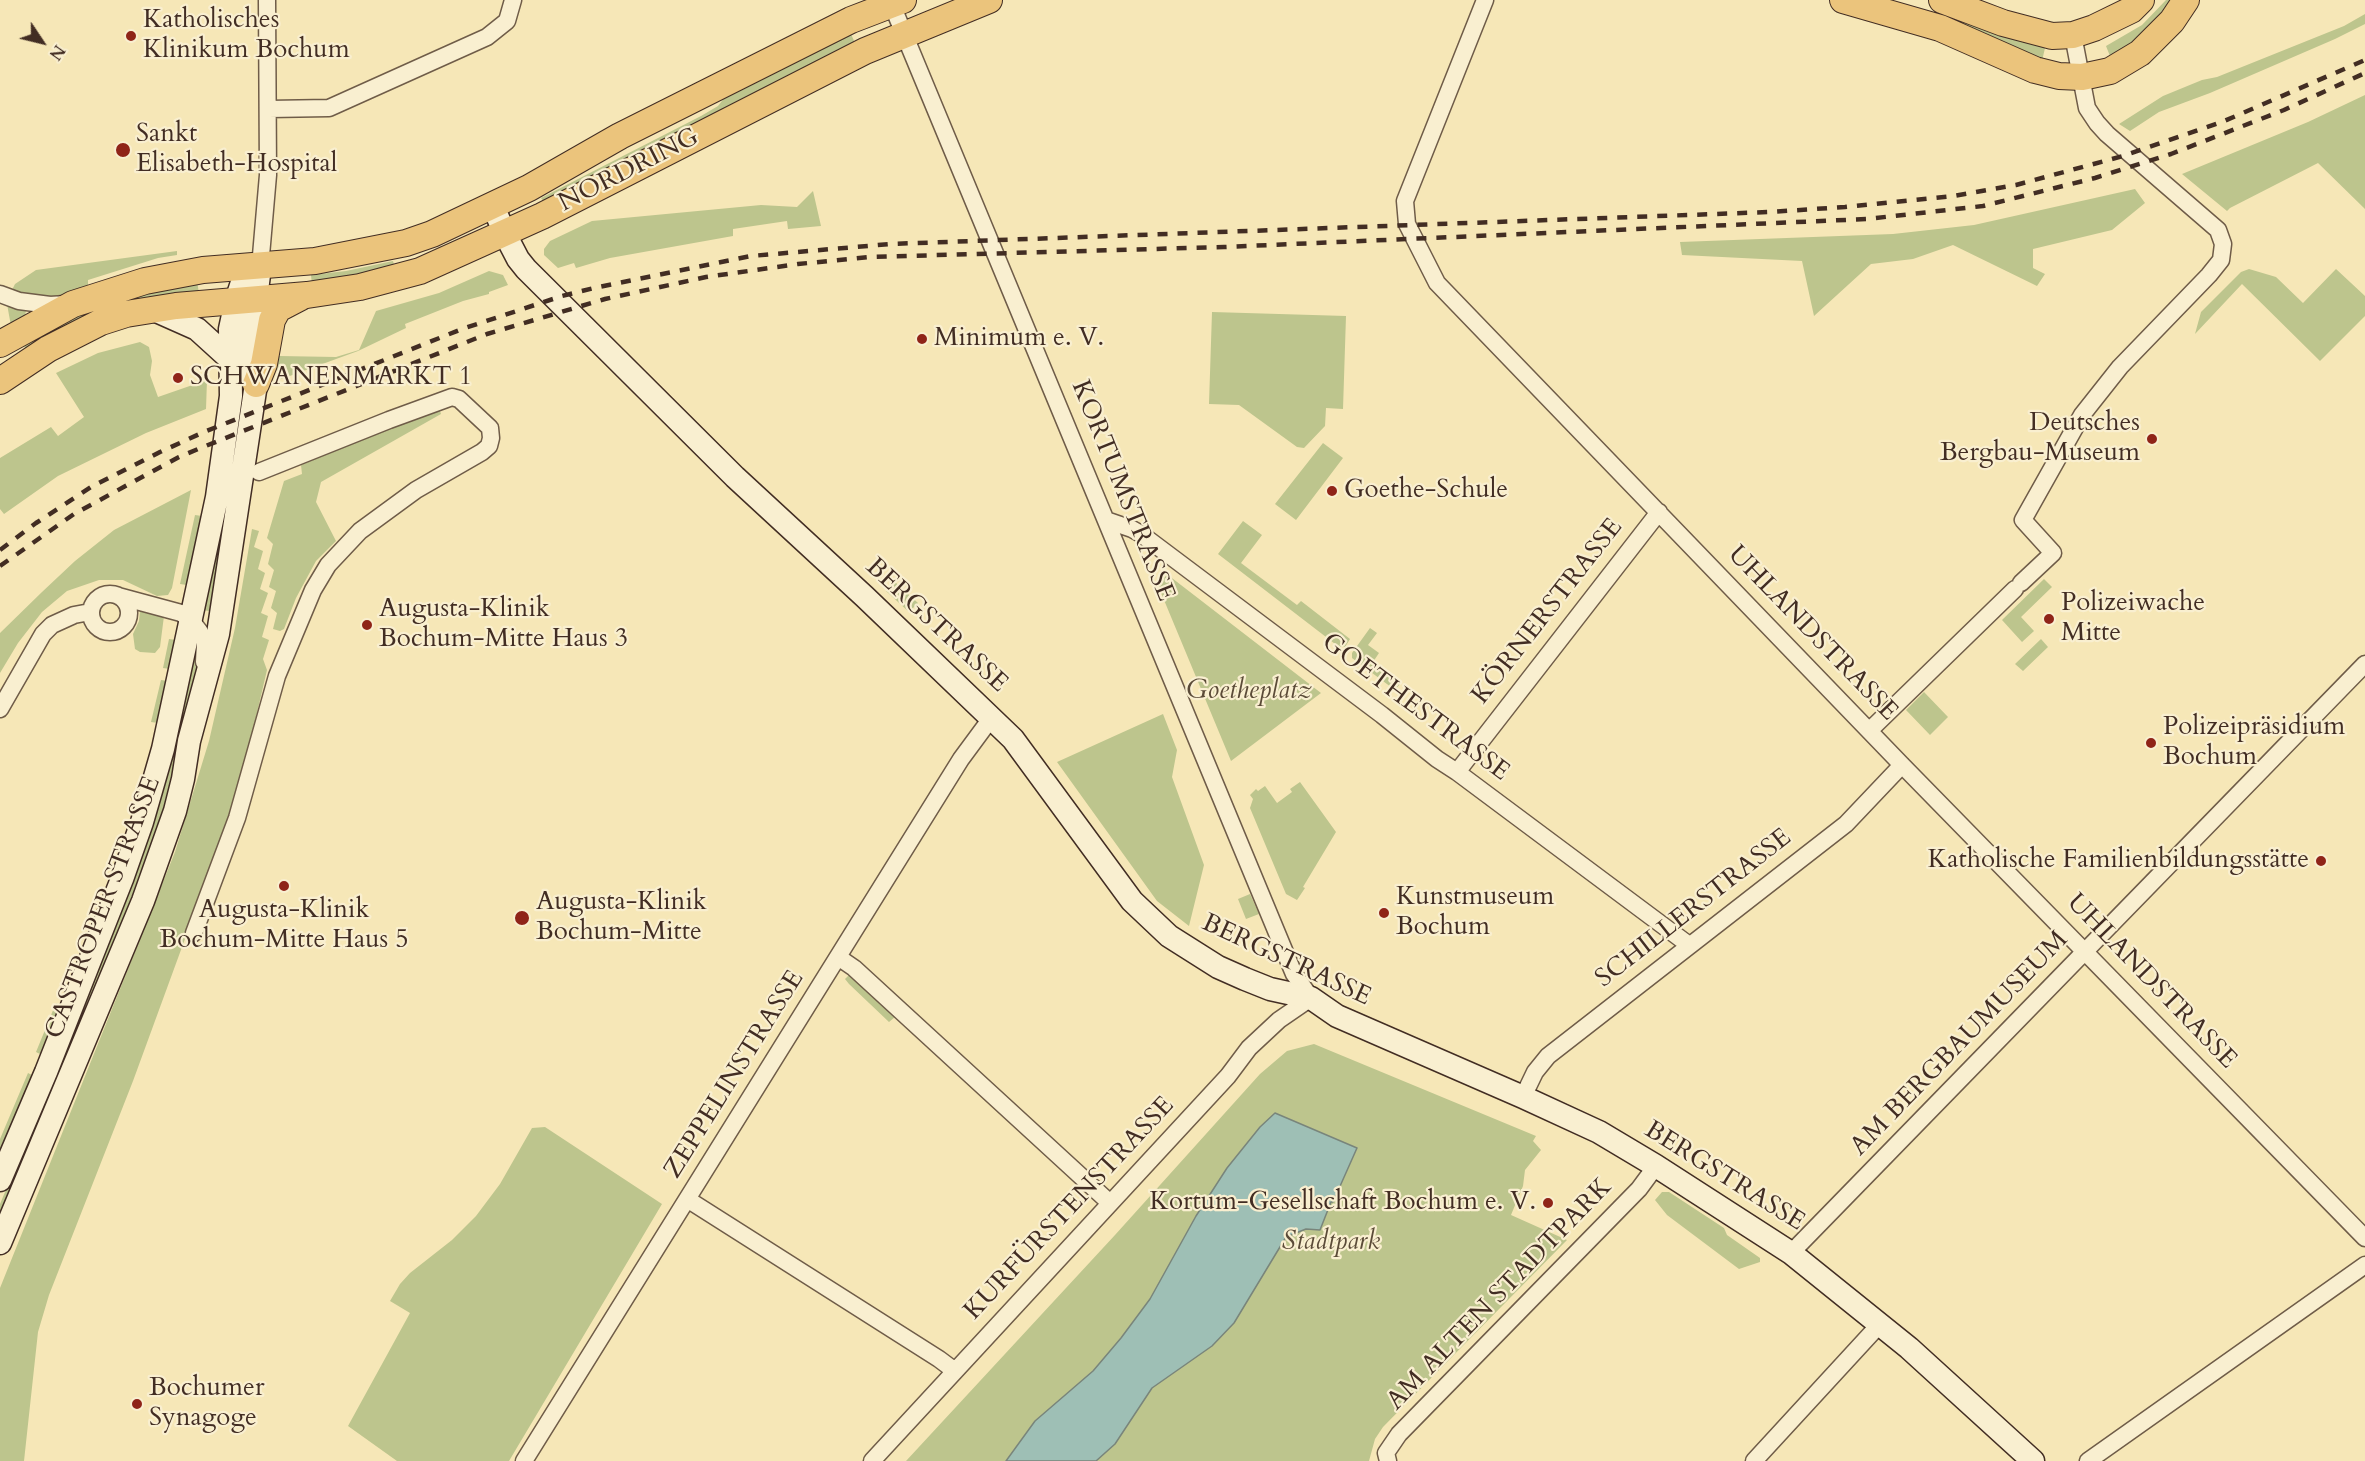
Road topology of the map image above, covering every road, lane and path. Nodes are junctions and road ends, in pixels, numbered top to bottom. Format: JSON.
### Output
{"nodes":[{"id":1,"x":267,"y":0,"type":"edge"},
{"id":2,"x":513,"y":0,"type":"edge"},
{"id":3,"x":989,"y":0,"type":"edge"},
{"id":4,"x":1485,"y":0,"type":"edge"},
{"id":5,"x":1843,"y":0,"type":"edge"},
{"id":6,"x":2141,"y":0,"type":"edge"},
{"id":7,"x":2186,"y":0,"type":"edge"},
{"id":8,"x":1948,"y":1,"type":"edge"},
{"id":9,"x":895,"y":2,"type":"edge"},
{"id":10,"x":905,"y":34,"type":"junction"},
{"id":11,"x":2073,"y":35,"type":"junction"},
{"id":12,"x":2082,"y":77,"type":"junction"},
{"id":13,"x":268,"y":110,"type":"junction"},
{"id":14,"x":493,"y":206,"type":"junction"},
{"id":15,"x":505,"y":234,"type":"junction"},
{"id":16,"x":257,"y":259,"type":"junction"},
{"id":17,"x":0,"y":294,"type":"edge"},
{"id":18,"x":307,"y":295,"type":"junction"},
{"id":19,"x":246,"y":300,"type":"junction"},
{"id":20,"x":73,"y":304,"type":"junction"},
{"id":21,"x":152,"y":309,"type":"junction"},
{"id":22,"x":0,"y":344,"type":"edge"},
{"id":23,"x":230,"y":359,"type":"junction"},
{"id":24,"x":0,"y":381,"type":"edge"},
{"id":25,"x":256,"y":384,"type":"junction"},
{"id":26,"x":259,"y":472,"type":"dead end"},
{"id":27,"x":1659,"y":512,"type":"junction"},
{"id":28,"x":1106,"y":520,"type":"junction"},
{"id":29,"x":118,"y":596,"type":"junction"},
{"id":30,"x":90,"y":612,"type":"junction"},
{"id":31,"x":190,"y":619,"type":"junction"},
{"id":32,"x":2365,"y":664,"type":"edge"},
{"id":33,"x":202,"y":687,"type":"junction"},
{"id":34,"x":0,"y":709,"type":"edge"},
{"id":35,"x":992,"y":717,"type":"junction"},
{"id":36,"x":1870,"y":730,"type":"junction"},
{"id":37,"x":1902,"y":765,"type":"junction"},
{"id":38,"x":1457,"y":772,"type":"junction"},
{"id":39,"x":194,"y":933,"type":"dead end"},
{"id":40,"x":1689,"y":945,"type":"junction"},
{"id":41,"x":2087,"y":951,"type":"junction"},
{"id":42,"x":838,"y":957,"type":"junction"},
{"id":43,"x":1311,"y":998,"type":"junction"},
{"id":44,"x":1523,"y":1097,"type":"junction"},
{"id":45,"x":1656,"y":1167,"type":"junction"},
{"id":46,"x":0,"y":1180,"type":"edge"},
{"id":47,"x":687,"y":1199,"type":"junction"},
{"id":48,"x":1110,"y":1203,"type":"junction"},
{"id":49,"x":2365,"y":1238,"type":"edge"},
{"id":50,"x":0,"y":1243,"type":"edge"},
{"id":51,"x":1791,"y":1253,"type":"junction"},
{"id":52,"x":2365,"y":1265,"type":"edge"},
{"id":53,"x":1880,"y":1324,"type":"junction"},
{"id":54,"x":955,"y":1371,"type":"junction"},
{"id":55,"x":524,"y":1461,"type":"edge"},
{"id":56,"x":872,"y":1461,"type":"edge"},
{"id":57,"x":1388,"y":1461,"type":"edge"},
{"id":58,"x":1754,"y":1461,"type":"edge"},
{"id":59,"x":2033,"y":1461,"type":"edge"},
{"id":60,"x":2088,"y":1461,"type":"edge"}],
"edges":[{"from":1,"to":13,"type":"street"},
{"from":2,"to":13,"type":"street"},
{"from":3,"to":10,"type":"main road","name":"NORDRING"},
{"from":4,"to":27,"type":"street","name":"UHLANDSTRASSE"},
{"from":5,"to":12,"type":"main road"},
{"from":6,"to":11,"type":"main road"},
{"from":7,"to":12,"type":"main road"},
{"from":8,"to":11,"type":"main road"},
{"from":9,"to":10,"type":"street","name":"KORTUMSTRASSE"},
{"from":9,"to":14,"type":"main road","name":"NORDRING"},
{"from":10,"to":15,"type":"main road","name":"NORDRING"},
{"from":10,"to":28,"type":"street","name":"KORTUMSTRASSE"},
{"from":11,"to":12,"type":"street"},
{"from":12,"to":36,"type":"street"},
{"from":13,"to":16,"type":"street"},
{"from":14,"to":15,"type":"main road","name":"BERGSTRASSE"},
{"from":14,"to":16,"type":"main road","name":"NORDRING"},
{"from":15,"to":18,"type":"main road","name":"NORDRING"},
{"from":15,"to":35,"type":"main road","name":"BERGSTRASSE"},
{"from":16,"to":19,"type":"main road"},
{"from":16,"to":20,"type":"main road","name":"NORDRING"},
{"from":17,"to":20,"type":"street"},
{"from":18,"to":19,"type":"main road","name":"NORDRING"},
{"from":18,"to":25,"type":"main road"},
{"from":19,"to":21,"type":"main road","name":"NORDRING"},
{"from":19,"to":23,"type":"main road","name":"CASTROPER STRASSE"},
{"from":19,"to":25,"type":"main road","name":"CASTROPER STRASSE"},
{"from":20,"to":22,"type":"main road","name":"NORDRING"},
{"from":21,"to":23,"type":"main road"},
{"from":21,"to":24,"type":"main road","name":"NORDRING"},
{"from":23,"to":31,"type":"main road","name":"CASTROPER STRASSE"},
{"from":25,"to":33,"type":"main road","name":"CASTROPER STRASSE"},
{"from":26,"to":39,"type":"street"},
{"from":27,"to":36,"type":"street","name":"UHLANDSTRASSE"},
{"from":27,"to":38,"type":"street","name":"KÖRNERSTRASSE"},
{"from":28,"to":38,"type":"street","name":"GOETHESTRASSE"},
{"from":28,"to":43,"type":"street","name":"KORTUMSTRASSE"},
{"from":29,"to":30,"type":"street"},
{"from":29,"to":30,"type":"street"},
{"from":29,"to":31,"type":"street"},
{"from":30,"to":34,"type":"street"},
{"from":31,"to":33,"type":"street"},
{"from":31,"to":46,"type":"main road","name":"CASTROPER STRASSE"},
{"from":32,"to":41,"type":"street","name":"AM BERGBAUMUSEUM"},
{"from":33,"to":50,"type":"main road","name":"CASTROPER STRASSE"},
{"from":35,"to":42,"type":"street","name":"ZEPPELINSTRASSE"},
{"from":35,"to":43,"type":"main road","name":"BERGSTRASSE"},
{"from":36,"to":37,"type":"street","name":"UHLANDSTRASSE"},
{"from":37,"to":40,"type":"street","name":"SCHILLERSTRASSE"},
{"from":37,"to":41,"type":"street","name":"UHLANDSTRASSE"},
{"from":38,"to":40,"type":"street","name":"GOETHESTRASSE"},
{"from":40,"to":44,"type":"street","name":"SCHILLERSTRASSE"},
{"from":41,"to":49,"type":"street","name":"UHLANDSTRASSE"},
{"from":41,"to":51,"type":"street","name":"AM BERGBAUMUSEUM"},
{"from":42,"to":47,"type":"street","name":"ZEPPELINSTRASSE"},
{"from":42,"to":48,"type":"street"},
{"from":43,"to":44,"type":"main road","name":"BERGSTRASSE"},
{"from":43,"to":48,"type":"street","name":"KURFÜRSTENSTRASSE"},
{"from":44,"to":45,"type":"main road","name":"BERGSTRASSE"},
{"from":45,"to":51,"type":"main road","name":"BERGSTRASSE"},
{"from":45,"to":57,"type":"street","name":"AM ALTEN STADTPARK"},
{"from":47,"to":54,"type":"street"},
{"from":47,"to":55,"type":"street","name":"ZEPPELINSTRASSE"},
{"from":48,"to":54,"type":"street","name":"KURFÜRSTENSTRASSE"},
{"from":51,"to":53,"type":"main road","name":"BERGSTRASSE"},
{"from":52,"to":60,"type":"street"},
{"from":53,"to":58,"type":"street"},
{"from":53,"to":59,"type":"main road","name":"BERGSTRASSE"},
{"from":54,"to":56,"type":"street","name":"KURFÜRSTENSTRASSE"}]}
